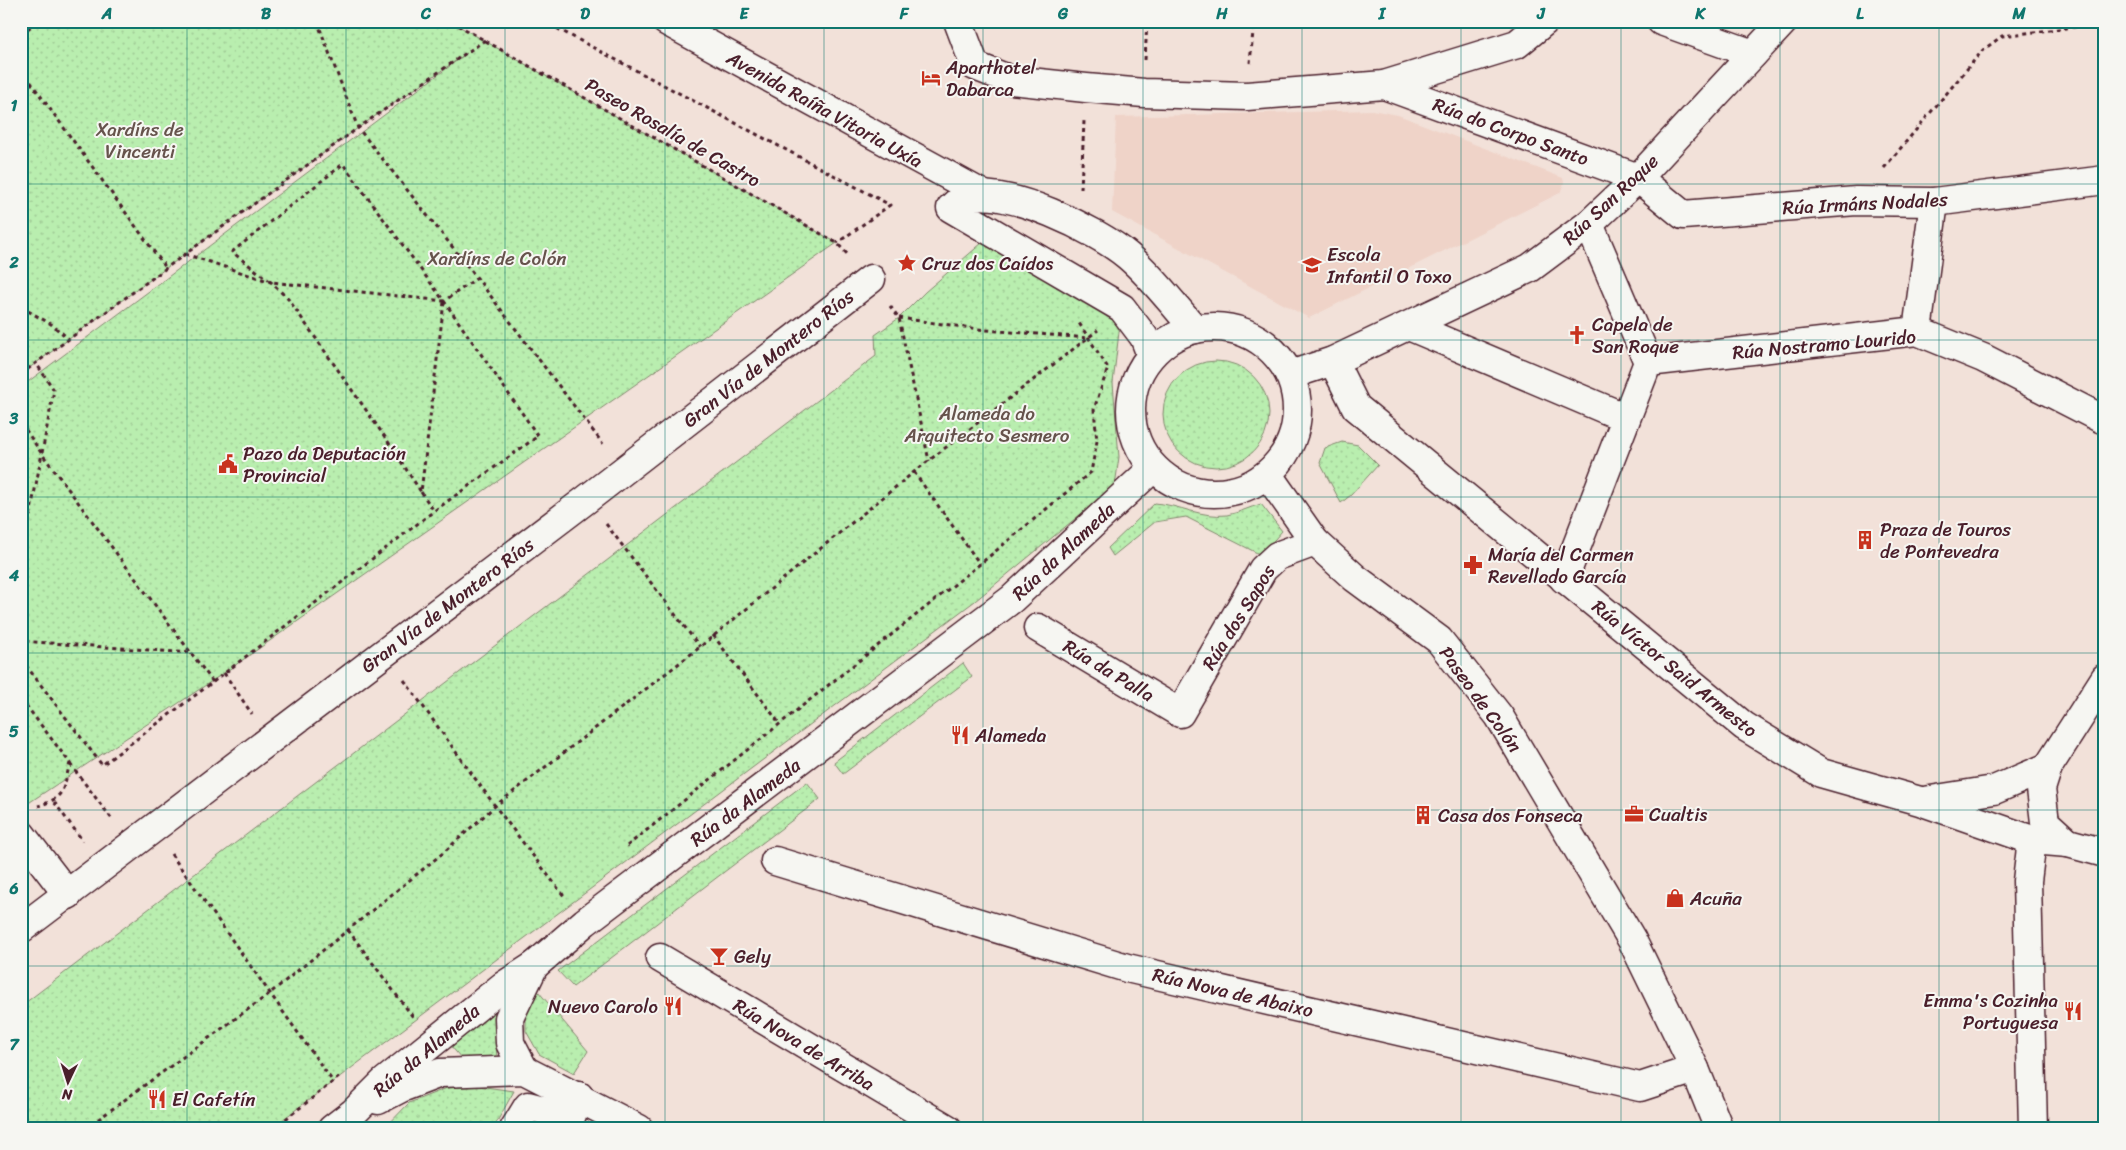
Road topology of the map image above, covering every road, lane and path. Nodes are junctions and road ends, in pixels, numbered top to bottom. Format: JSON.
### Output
{"nodes":[{"id":1,"x":38,"y":21,"type":"edge"},
{"id":2,"x":317,"y":21,"type":"edge"},
{"id":3,"x":451,"y":21,"type":"edge"},
{"id":4,"x":543,"y":21,"type":"edge"},
{"id":5,"x":666,"y":21,"type":"edge"},
{"id":6,"x":958,"y":21,"type":"edge"},
{"id":7,"x":1147,"y":21,"type":"edge"},
{"id":8,"x":1254,"y":21,"type":"edge"},
{"id":9,"x":1545,"y":21,"type":"edge"},
{"id":10,"x":1661,"y":21,"type":"edge"},
{"id":11,"x":1784,"y":21,"type":"edge"},
{"id":12,"x":2105,"y":23,"type":"edge"},
{"id":13,"x":1518,"y":32,"type":"edge"},
{"id":14,"x":21,"y":34,"type":"edge"},
{"id":15,"x":485,"y":40,"type":"junction"},
{"id":16,"x":1753,"y":54,"type":"junction"},
{"id":17,"x":21,"y":69,"type":"edge"},
{"id":18,"x":1384,"y":85,"type":"junction"},
{"id":19,"x":1086,"y":88,"type":"junction"},
{"id":20,"x":1144,"y":93,"type":"junction"},
{"id":21,"x":1247,"y":96,"type":"junction"},
{"id":22,"x":358,"y":128,"type":"junction"},
{"id":23,"x":1638,"y":178,"type":"junction"},
{"id":24,"x":2105,"y":180,"type":"edge"},
{"id":25,"x":984,"y":196,"type":"junction"},
{"id":26,"x":1856,"y":202,"type":"junction"},
{"id":27,"x":1934,"y":202,"type":"junction"},
{"id":28,"x":1589,"y":224,"type":"junction"},
{"id":29,"x":1079,"y":225,"type":"junction"},
{"id":30,"x":837,"y":243,"type":"junction"},
{"id":31,"x":185,"y":254,"type":"junction"},
{"id":32,"x":166,"y":268,"type":"junction"},
{"id":33,"x":477,"y":278,"type":"junction"},
{"id":34,"x":871,"y":279,"type":"junction"},
{"id":35,"x":271,"y":282,"type":"junction"},
{"id":36,"x":444,"y":301,"type":"junction"},
{"id":37,"x":22,"y":306,"type":"edge"},
{"id":38,"x":1122,"y":308,"type":"junction"},
{"id":39,"x":899,"y":318,"type":"junction"},
{"id":40,"x":1076,"y":319,"type":"dead end"},
{"id":41,"x":1409,"y":326,"type":"junction"},
{"id":42,"x":1195,"y":329,"type":"junction"},
{"id":43,"x":1917,"y":332,"type":"junction"},
{"id":44,"x":1090,"y":338,"type":"junction"},
{"id":45,"x":69,"y":339,"type":"junction"},
{"id":46,"x":1151,"y":355,"type":"junction"},
{"id":47,"x":1333,"y":361,"type":"junction"},
{"id":48,"x":1648,"y":362,"type":"junction"},
{"id":49,"x":36,"y":363,"type":"junction"},
{"id":50,"x":21,"y":374,"type":"edge"},
{"id":51,"x":1290,"y":375,"type":"junction"},
{"id":52,"x":1626,"y":418,"type":"junction"},
{"id":53,"x":2104,"y":421,"type":"edge"},
{"id":54,"x":21,"y":424,"type":"edge"},
{"id":55,"x":42,"y":454,"type":"junction"},
{"id":56,"x":929,"y":461,"type":"junction"},
{"id":57,"x":1153,"y":468,"type":"junction"},
{"id":58,"x":622,"y":470,"type":"junction"},
{"id":59,"x":914,"y":472,"type":"junction"},
{"id":60,"x":1268,"y":475,"type":"junction"},
{"id":61,"x":421,"y":492,"type":"junction"},
{"id":62,"x":587,"y":499,"type":"junction"},
{"id":63,"x":434,"y":511,"type":"junction"},
{"id":64,"x":1315,"y":542,"type":"junction"},
{"id":65,"x":21,"y":563,"type":"edge"},
{"id":66,"x":980,"y":564,"type":"junction"},
{"id":67,"x":1564,"y":579,"type":"junction"},
{"id":68,"x":1038,"y":628,"type":"dead end"},
{"id":69,"x":714,"y":636,"type":"junction"},
{"id":70,"x":21,"y":641,"type":"edge"},
{"id":71,"x":700,"y":647,"type":"junction"},
{"id":72,"x":385,"y":652,"type":"junction"},
{"id":73,"x":191,"y":653,"type":"junction"},
{"id":74,"x":21,"y":659,"type":"edge"},
{"id":75,"x":224,"y":673,"type":"junction"},
{"id":76,"x":2105,"y":678,"type":"edge"},
{"id":77,"x":213,"y":682,"type":"junction"},
{"id":78,"x":21,"y":699,"type":"edge"},
{"id":79,"x":1180,"y":713,"type":"joint"},
{"id":80,"x":780,"y":724,"type":"junction"},
{"id":81,"x":270,"y":740,"type":"junction"},
{"id":82,"x":70,"y":763,"type":"junction"},
{"id":83,"x":2048,"y":767,"type":"junction"},
{"id":84,"x":54,"y":802,"type":"junction"},
{"id":85,"x":1920,"y":802,"type":"junction"},
{"id":86,"x":495,"y":806,"type":"junction"},
{"id":87,"x":37,"y":807,"type":"dead end"},
{"id":88,"x":153,"y":829,"type":"junction"},
{"id":89,"x":21,"y":834,"type":"edge"},
{"id":90,"x":2032,"y":840,"type":"junction"},
{"id":91,"x":2068,"y":843,"type":"junction"},
{"id":92,"x":132,"y":846,"type":"junction"},
{"id":93,"x":626,"y":847,"type":"dead end"},
{"id":94,"x":2105,"y":854,"type":"edge"},
{"id":95,"x":775,"y":861,"type":"dead end"},
{"id":96,"x":103,"y":868,"type":"junction"},
{"id":97,"x":68,"y":895,"type":"junction"},
{"id":98,"x":564,"y":896,"type":"dead end"},
{"id":99,"x":21,"y":929,"type":"edge"},
{"id":100,"x":348,"y":930,"type":"junction"},
{"id":101,"x":660,"y":958,"type":"dead end"},
{"id":102,"x":534,"y":966,"type":"junction"},
{"id":103,"x":269,"y":994,"type":"junction"},
{"id":104,"x":413,"y":1018,"type":"dead end"},
{"id":105,"x":1695,"y":1069,"type":"junction"},
{"id":106,"x":524,"y":1070,"type":"junction"},
{"id":107,"x":333,"y":1082,"type":"dead end"},
{"id":108,"x":579,"y":1096,"type":"junction"},
{"id":109,"x":354,"y":1112,"type":"junction"},
{"id":110,"x":85,"y":1129,"type":"edge"},
{"id":111,"x":332,"y":1129,"type":"edge"},
{"id":112,"x":514,"y":1129,"type":"edge"},
{"id":113,"x":639,"y":1129,"type":"edge"},
{"id":114,"x":948,"y":1129,"type":"edge"},
{"id":115,"x":1720,"y":1129,"type":"edge"},
{"id":116,"x":2033,"y":1129,"type":"edge"}],
"edges":[{"from":1,"to":14,"type":"path"},
{"from":2,"to":22,"type":"path"},
{"from":3,"to":15,"type":"path","name":"Paseo Rosalía de Castro"},
{"from":4,"to":30,"type":"path"},
{"from":5,"to":25,"type":"street","name":"Avenida Raíña Vitoria Uxía"},
{"from":6,"to":19,"type":"street"},
{"from":7,"to":20,"type":"path"},
{"from":8,"to":21,"type":"path"},
{"from":9,"to":13,"type":"street"},
{"from":10,"to":16,"type":"street"},
{"from":11,"to":16,"type":"street","name":"Rúa San Roque"},
{"from":12,"to":26,"type":"path"},
{"from":13,"to":18,"type":"street"},
{"from":15,"to":22,"type":"path"},
{"from":15,"to":30,"type":"path","name":"Paseo Rosalía de Castro"},
{"from":16,"to":23,"type":"street","name":"Rúa San Roque"},
{"from":17,"to":32,"type":"path"},
{"from":18,"to":21,"type":"street"},
{"from":18,"to":23,"type":"street","name":"Rúa do Corpo Santo"},
{"from":19,"to":20,"type":"street"},
{"from":19,"to":29,"type":"path"},
{"from":20,"to":21,"type":"street"},
{"from":22,"to":31,"type":"path"},
{"from":22,"to":33,"type":"path"},
{"from":23,"to":26,"type":"street","name":"Rúa Irmáns Nodales"},
{"from":23,"to":28,"type":"street","name":"Rúa San Roque"},
{"from":24,"to":27,"type":"street","name":"Rúa Irmáns Nodales"},
{"from":25,"to":29,"type":"street","name":"Avenida Raíña Vitoria Uxía"},
{"from":25,"to":38,"type":"street","name":"Avenida Raíña Vitoria Uxía"},
{"from":26,"to":27,"type":"street","name":"Rúa Irmáns Nodales"},
{"from":27,"to":43,"type":"street"},
{"from":28,"to":41,"type":"street","name":"Rúa San Roque"},
{"from":28,"to":48,"type":"street"},
{"from":29,"to":42,"type":"street","name":"Avenida Raíña Vitoria Uxía"},
{"from":30,"to":34,"type":"path","name":"Paseo Rosalía de Castro"},
{"from":31,"to":32,"type":"path"},
{"from":31,"to":35,"type":"path"},
{"from":32,"to":45,"type":"path"},
{"from":33,"to":36,"type":"path"},
{"from":33,"to":58,"type":"path"},
{"from":34,"to":39,"type":"path","name":"Paseo Rosalía de Castro"},
{"from":34,"to":58,"type":"street","name":"Gran Vía de Montero Ríos"},
{"from":35,"to":36,"type":"path"},
{"from":35,"to":36,"type":"path"},
{"from":35,"to":61,"type":"path"},
{"from":36,"to":61,"type":"path"},
{"from":36,"to":63,"type":"path"},
{"from":37,"to":45,"type":"path"},
{"from":38,"to":44,"type":"path"},
{"from":38,"to":46,"type":"street","name":"Avenida Raíña Vitoria Uxía"},
{"from":39,"to":44,"type":"path"},
{"from":39,"to":56,"type":"path"},
{"from":40,"to":44,"type":"path"},
{"from":41,"to":47,"type":"street","name":"Rúa San Roque"},
{"from":41,"to":52,"type":"street"},
{"from":42,"to":46,"type":"street"},
{"from":42,"to":51,"type":"street"},
{"from":43,"to":48,"type":"street","name":"Rúa Nostramo Lourido"},
{"from":43,"to":53,"type":"street","name":"Rúa Nostramo Lourido"},
{"from":44,"to":56,"type":"path"},
{"from":44,"to":66,"type":"path"},
{"from":45,"to":49,"type":"path"},
{"from":46,"to":57,"type":"street"},
{"from":47,"to":51,"type":"street","name":"Rúa San Roque"},
{"from":47,"to":67,"type":"street","name":"Rúa Víctor Said Armesto"},
{"from":48,"to":52,"type":"street"},
{"from":49,"to":50,"type":"path"},
{"from":49,"to":55,"type":"path"},
{"from":51,"to":60,"type":"street"},
{"from":52,"to":67,"type":"street"},
{"from":54,"to":55,"type":"path"},
{"from":55,"to":65,"type":"path"},
{"from":55,"to":73,"type":"path"},
{"from":56,"to":59,"type":"path"},
{"from":57,"to":60,"type":"street"},
{"from":57,"to":102,"type":"street","name":"Rúa da Alameda"},
{"from":58,"to":62,"type":"street","name":"Gran Vía de Montero Ríos"},
{"from":59,"to":66,"type":"path"},
{"from":59,"to":69,"type":"path"},
{"from":60,"to":64,"type":"street","name":"Paseo de Colón"},
{"from":61,"to":63,"type":"path"},
{"from":62,"to":71,"type":"path"},
{"from":62,"to":72,"type":"street","name":"Gran Vía de Montero Ríos"},
{"from":63,"to":75,"type":"path"},
{"from":64,"to":79,"type":"street","name":"Rúa dos Sapos"},
{"from":64,"to":105,"type":"street","name":"Paseo de Colón"},
{"from":66,"to":80,"type":"path"},
{"from":67,"to":85,"type":"street","name":"Rúa Víctor Said Armesto"},
{"from":68,"to":79,"type":"street","name":"Rúa da Palla"},
{"from":69,"to":71,"type":"path"},
{"from":69,"to":80,"type":"path"},
{"from":70,"to":73,"type":"path"},
{"from":71,"to":86,"type":"path"},
{"from":72,"to":81,"type":"street","name":"Gran Vía de Montero Ríos"},
{"from":72,"to":86,"type":"path"},
{"from":73,"to":77,"type":"path"},
{"from":74,"to":77,"type":"path"},
{"from":75,"to":77,"type":"path"},
{"from":75,"to":81,"type":"path"},
{"from":76,"to":83,"type":"street"},
{"from":78,"to":82,"type":"path"},
{"from":80,"to":93,"type":"path"},
{"from":81,"to":88,"type":"street","name":"Gran Vía de Montero Ríos"},
{"from":82,"to":84,"type":"path"},
{"from":82,"to":92,"type":"path"},
{"from":83,"to":85,"type":"street","name":"Rúa Víctor Said Armesto"},
{"from":83,"to":91,"type":"street","name":"Rúa Víctor Said Armesto"},
{"from":84,"to":87,"type":"path"},
{"from":84,"to":96,"type":"path"},
{"from":85,"to":90,"type":"street","name":"Rúa Víctor Said Armesto"},
{"from":86,"to":98,"type":"path"},
{"from":86,"to":100,"type":"path"},
{"from":88,"to":92,"type":"street","name":"Gran Vía de Montero Ríos"},
{"from":88,"to":103,"type":"path"},
{"from":89,"to":97,"type":"street"},
{"from":90,"to":91,"type":"street","name":"Rúa Víctor Said Armesto"},
{"from":90,"to":116,"type":"street"},
{"from":91,"to":94,"type":"street","name":"Rúa Víctor Said Armesto"},
{"from":92,"to":96,"type":"street","name":"Gran Vía de Montero Ríos"},
{"from":95,"to":105,"type":"street","name":"Rúa Nova de Abaixo"},
{"from":96,"to":97,"type":"street","name":"Gran Vía de Montero Ríos"},
{"from":97,"to":99,"type":"street","name":"Gran Vía de Montero Ríos"},
{"from":100,"to":103,"type":"path"},
{"from":100,"to":104,"type":"path"},
{"from":101,"to":114,"type":"street","name":"Rúa Nova de Arriba"},
{"from":102,"to":106,"type":"street"},
{"from":102,"to":109,"type":"street","name":"Rúa da Alameda"},
{"from":103,"to":107,"type":"path"},
{"from":103,"to":110,"type":"path"},
{"from":105,"to":115,"type":"street","name":"Paseo de Colón"},
{"from":106,"to":108,"type":"street"},
{"from":106,"to":109,"type":"street"},
{"from":108,"to":112,"type":"street"},
{"from":108,"to":113,"type":"street"},
{"from":109,"to":111,"type":"street","name":"Rúa da Alameda"}]}
